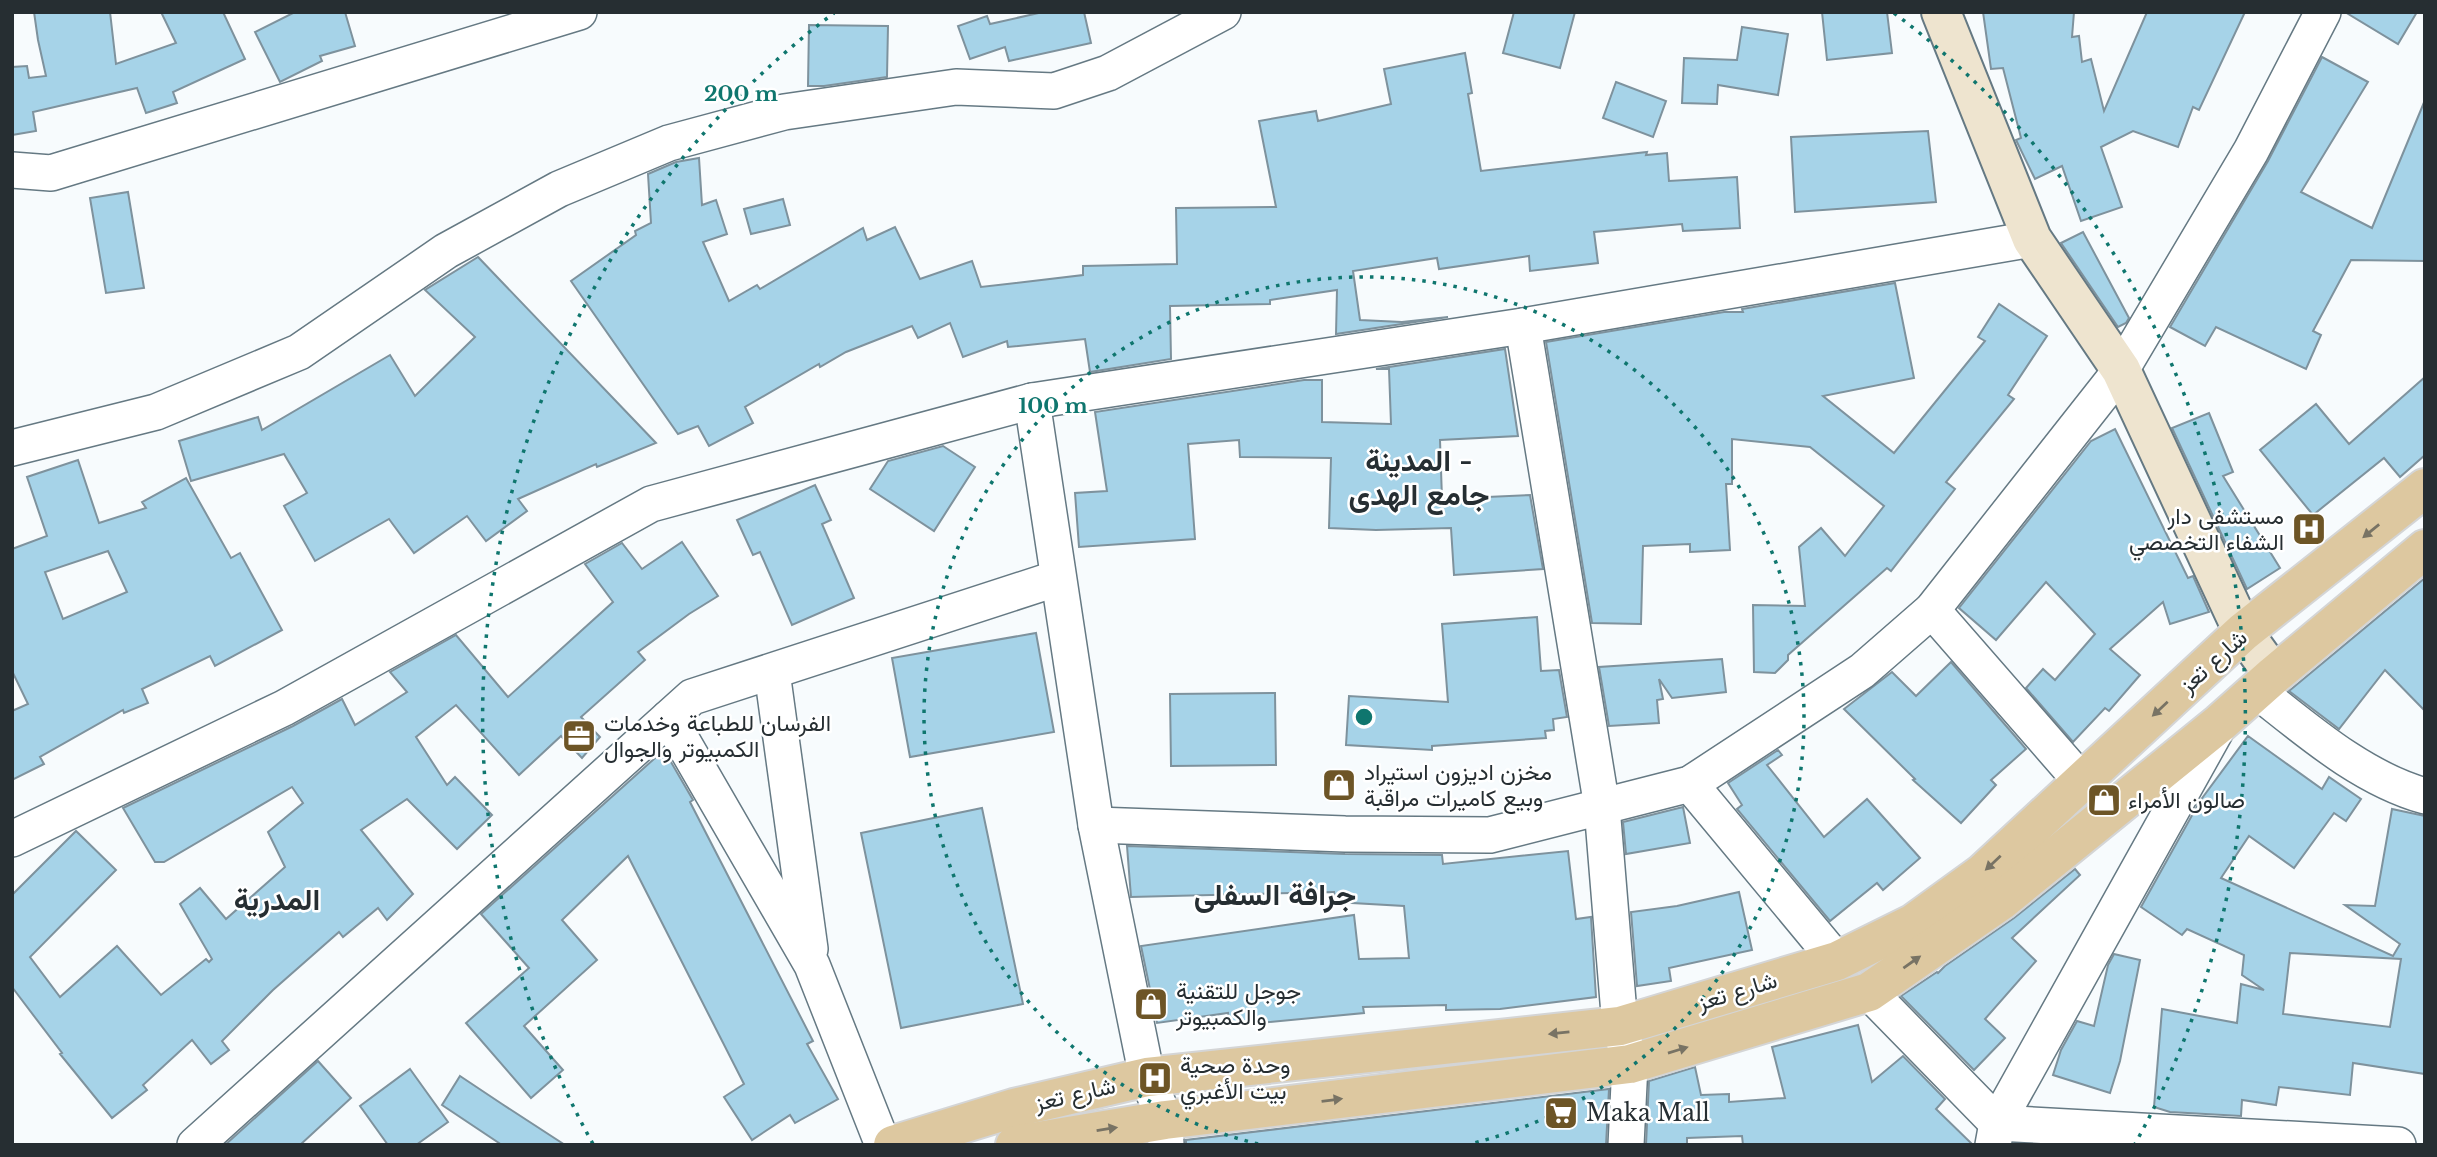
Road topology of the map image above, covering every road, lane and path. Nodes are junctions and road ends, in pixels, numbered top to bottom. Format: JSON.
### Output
{"nodes":[{"id":1,"x":579,"y":12,"type":"edge"},
{"id":2,"x":1223,"y":12,"type":"edge"},
{"id":3,"x":1941,"y":12,"type":"edge"},
{"id":4,"x":2323,"y":12,"type":"edge"},
{"id":5,"x":12,"y":170,"type":"edge"},
{"id":6,"x":2032,"y":239,"type":"junction"},
{"id":7,"x":1523,"y":326,"type":"junction"},
{"id":8,"x":2121,"y":370,"type":"junction"},
{"id":9,"x":1032,"y":401,"type":"junction"},
{"id":10,"x":12,"y":448,"type":"edge"},
{"id":11,"x":2425,"y":488,"type":"edge"},
{"id":12,"x":2425,"y":549,"type":"edge"},
{"id":13,"x":1058,"y":578,"type":"junction"},
{"id":14,"x":1932,"y":610,"type":"junction"},
{"id":15,"x":2243,"y":632,"type":"junction"},
{"id":16,"x":772,"y":671,"type":"junction"},
{"id":17,"x":2265,"y":682,"type":"junction"},
{"id":18,"x":669,"y":718,"type":"junction"},
{"id":19,"x":2220,"y":723,"type":"junction"},
{"id":20,"x":2082,"y":782,"type":"junction"},
{"id":21,"x":1690,"y":784,"type":"junction"},
{"id":22,"x":2425,"y":796,"type":"edge"},
{"id":23,"x":1602,"y":807,"type":"junction"},
{"id":24,"x":1096,"y":825,"type":"junction"},
{"id":25,"x":16,"y":831,"type":"edge"},
{"id":26,"x":1837,"y":961,"type":"junction"},
{"id":27,"x":812,"y":965,"type":"junction"},
{"id":28,"x":1869,"y":992,"type":"junction"},
{"id":29,"x":1620,"y":1026,"type":"junction"},
{"id":30,"x":1630,"y":1064,"type":"junction"},
{"id":31,"x":1147,"y":1077,"type":"junction"},
{"id":32,"x":1166,"y":1132,"type":"edge"},
{"id":33,"x":1995,"y":1134,"type":"edge"},
{"id":34,"x":195,"y":1145,"type":"edge"},
{"id":35,"x":883,"y":1145,"type":"edge"},
{"id":36,"x":893,"y":1145,"type":"edge"},
{"id":37,"x":1015,"y":1145,"type":"edge"},
{"id":38,"x":1626,"y":1145,"type":"edge"},
{"id":39,"x":2399,"y":1145,"type":"edge"}],
"edges":[{"from":1,"to":5,"type":"street"},
{"from":2,"to":10,"type":"street"},
{"from":3,"to":6,"type":"main road"},
{"from":4,"to":8,"type":"street"},
{"from":6,"to":7,"type":"street"},
{"from":6,"to":8,"type":"main road"},
{"from":7,"to":9,"type":"street"},
{"from":7,"to":23,"type":"street"},
{"from":8,"to":14,"type":"street"},
{"from":8,"to":15,"type":"main road"},
{"from":9,"to":13,"type":"street"},
{"from":9,"to":25,"type":"street"},
{"from":11,"to":15,"type":"main road","name":"شارع تعز","one_way":true},
{"from":12,"to":17,"type":"main road","name":"شارع تعز"},
{"from":13,"to":16,"type":"street"},
{"from":13,"to":24,"type":"street"},
{"from":14,"to":20,"type":"street"},
{"from":14,"to":21,"type":"street"},
{"from":15,"to":17,"type":"main road"},
{"from":15,"to":20,"type":"main road","name":"شارع تعز","one_way":true},
{"from":16,"to":18,"type":"street"},
{"from":16,"to":27,"type":"street"},
{"from":17,"to":19,"type":"main road","name":"شارع تعز"},
{"from":17,"to":22,"type":"street"},
{"from":18,"to":27,"type":"street"},
{"from":18,"to":34,"type":"street"},
{"from":28,"to":19,"type":"main road","name":"شارع تعز","one_way":true},
{"from":19,"to":33,"type":"street"},
{"from":20,"to":26,"type":"main road","name":"شارع تعز","one_way":true},
{"from":21,"to":23,"type":"street"},
{"from":21,"to":26,"type":"street"},
{"from":23,"to":24,"type":"street"},
{"from":23,"to":29,"type":"street"},
{"from":24,"to":31,"type":"street"},
{"from":26,"to":29,"type":"main road","name":"شارع تعز"},
{"from":27,"to":35,"type":"street"},
{"from":30,"to":28,"type":"main road","name":"شارع تعز","one_way":true},
{"from":28,"to":33,"type":"street"},
{"from":29,"to":30,"type":"street"},
{"from":29,"to":31,"type":"main road","name":"شارع تعز","one_way":true},
{"from":32,"to":30,"type":"main road","name":"شارع تعز","one_way":true},
{"from":30,"to":38,"type":"street"},
{"from":31,"to":32,"type":"street"},
{"from":31,"to":36,"type":"main road","name":"شارع تعز"},
{"from":37,"to":32,"type":"main road","name":"شارع تعز","one_way":true},
{"from":33,"to":39,"type":"street"}]}
